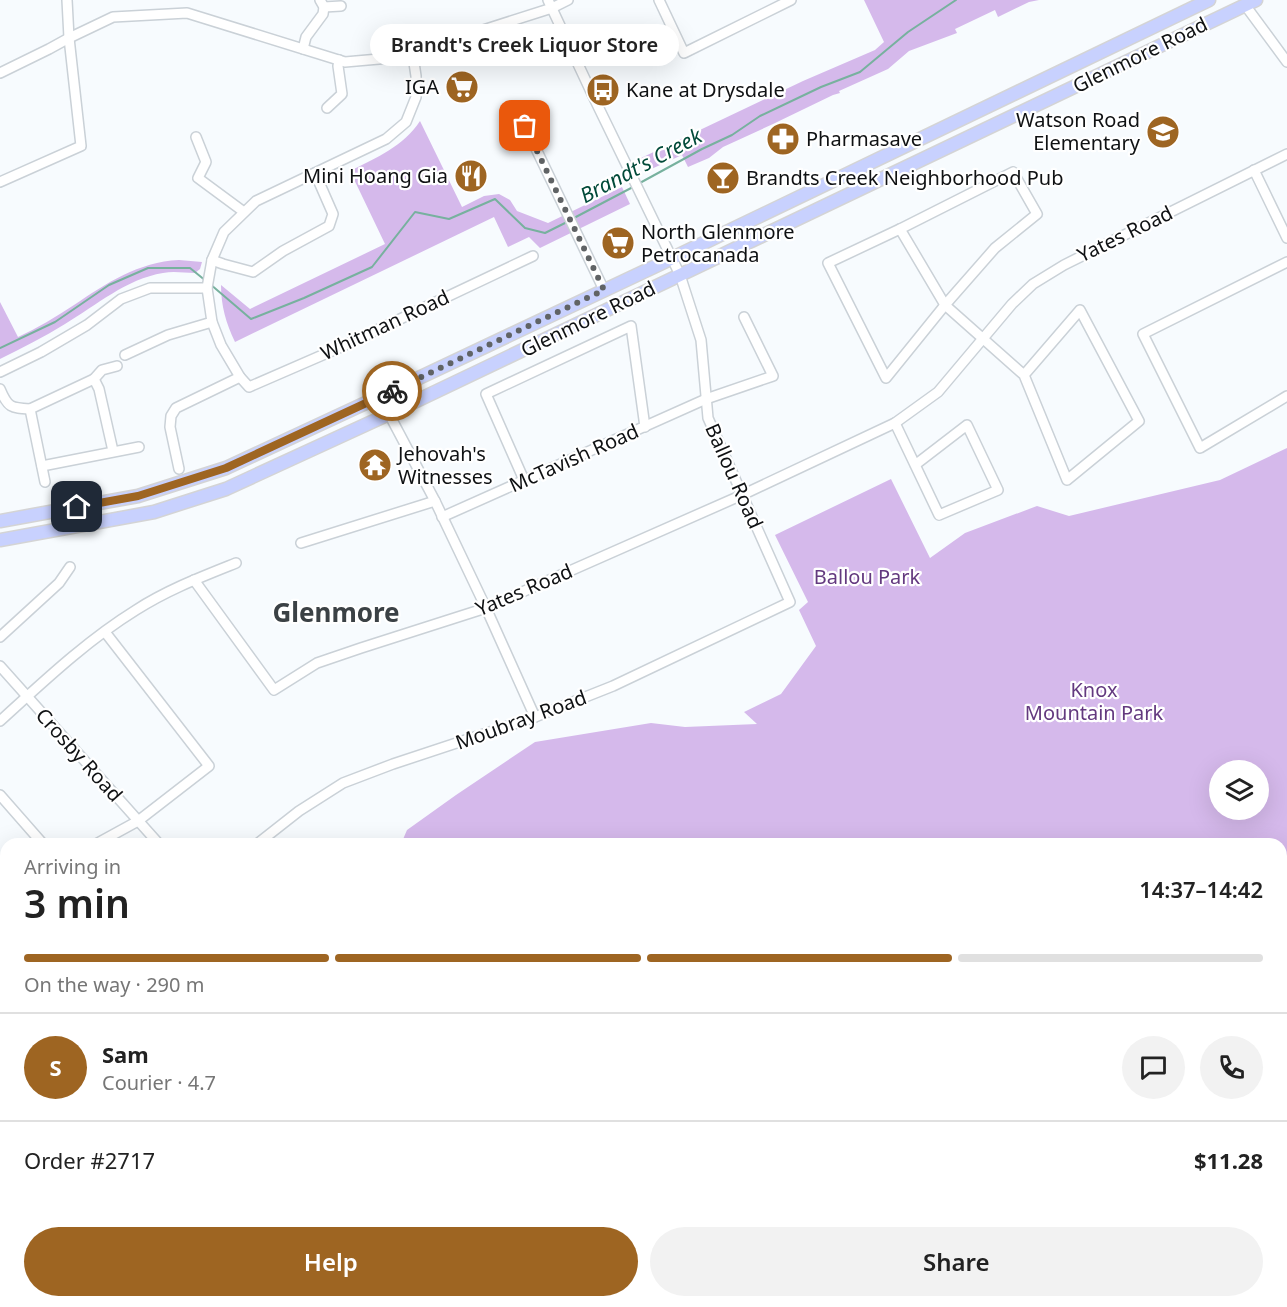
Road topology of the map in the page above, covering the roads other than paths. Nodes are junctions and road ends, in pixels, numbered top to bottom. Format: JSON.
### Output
{"nodes":[{"id":1,"x":67,"y":0,"type":"edge"},
{"id":2,"x":568,"y":0,"type":"edge"},
{"id":3,"x":659,"y":0,"type":"edge"},
{"id":4,"x":791,"y":0,"type":"edge"},
{"id":5,"x":1209,"y":0,"type":"edge"},
{"id":6,"x":1251,"y":3,"type":"edge"},
{"id":7,"x":322,"y":4,"type":"edge"},
{"id":8,"x":550,"y":4,"type":"edge"},
{"id":9,"x":341,"y":6,"type":"dead end"},
{"id":10,"x":69,"y":38,"type":"junction"},
{"id":11,"x":303,"y":49,"type":"junction"},
{"id":12,"x":413,"y":56,"type":"junction"},
{"id":13,"x":339,"y":60,"type":"junction"},
{"id":14,"x":1287,"y":62,"type":"edge"},
{"id":15,"x":0,"y":73,"type":"edge"},
{"id":16,"x":327,"y":108,"type":"dead end"},
{"id":17,"x":525,"y":126,"type":"dead end"},
{"id":18,"x":195,"y":137,"type":"dead end"},
{"id":19,"x":1287,"y":154,"type":"edge"},
{"id":20,"x":1254,"y":170,"type":"junction"},
{"id":21,"x":315,"y":173,"type":"junction"},
{"id":22,"x":0,"y":182,"type":"edge"},
{"id":23,"x":244,"y":212,"type":"junction"},
{"id":24,"x":900,"y":229,"type":"junction"},
{"id":25,"x":1287,"y":238,"type":"edge"},
{"id":26,"x":533,"y":256,"type":"dead end"},
{"id":27,"x":671,"y":258,"type":"junction"},
{"id":28,"x":213,"y":260,"type":"junction"},
{"id":29,"x":1287,"y":262,"type":"edge"},
{"id":30,"x":680,"y":275,"type":"junction"},
{"id":31,"x":207,"y":288,"type":"junction"},
{"id":32,"x":604,"y":290,"type":"junction"},
{"id":33,"x":945,"y":305,"type":"junction"},
{"id":34,"x":744,"y":317,"type":"dead end"},
{"id":35,"x":212,"y":322,"type":"junction"},
{"id":36,"x":982,"y":339,"type":"junction"},
{"id":37,"x":125,"y":355,"type":"dead end"},
{"id":38,"x":117,"y":366,"type":"dead end"},
{"id":39,"x":0,"y":372,"type":"edge"},
{"id":40,"x":1024,"y":375,"type":"junction"},
{"id":41,"x":240,"y":376,"type":"junction"},
{"id":42,"x":94,"y":379,"type":"junction"},
{"id":43,"x":0,"y":389,"type":"edge"},
{"id":44,"x":1287,"y":396,"type":"edge"},
{"id":45,"x":706,"y":399,"type":"junction"},
{"id":46,"x":30,"y":409,"type":"junction"},
{"id":47,"x":389,"y":414,"type":"junction"},
{"id":48,"x":895,"y":423,"type":"junction"},
{"id":49,"x":645,"y":427,"type":"junction"},
{"id":50,"x":139,"y":447,"type":"dead end"},
{"id":51,"x":113,"y":452,"type":"junction"},
{"id":52,"x":915,"y":465,"type":"junction"},
{"id":53,"x":42,"y":466,"type":"junction"},
{"id":54,"x":178,"y":469,"type":"dead end"},
{"id":55,"x":524,"y":480,"type":"junction"},
{"id":56,"x":45,"y":482,"type":"dead end"},
{"id":57,"x":742,"y":495,"type":"junction"},
{"id":58,"x":435,"y":501,"type":"junction"},
{"id":59,"x":442,"y":517,"type":"junction"},
{"id":60,"x":0,"y":521,"type":"edge"},
{"id":61,"x":0,"y":540,"type":"edge"},
{"id":62,"x":301,"y":543,"type":"dead end"},
{"id":63,"x":236,"y":562,"type":"dead end"},
{"id":64,"x":70,"y":567,"type":"dead end"},
{"id":65,"x":194,"y":580,"type":"junction"},
{"id":66,"x":790,"y":602,"type":"joint"},
{"id":67,"x":486,"y":608,"type":"junction"},
{"id":68,"x":105,"y":632,"type":"junction"},
{"id":69,"x":0,"y":637,"type":"edge"},
{"id":70,"x":0,"y":666,"type":"edge"},
{"id":71,"x":27,"y":697,"type":"junction"},
{"id":72,"x":535,"y":717,"type":"junction"},
{"id":73,"x":0,"y":721,"type":"edge"},
{"id":74,"x":0,"y":795,"type":"edge"},
{"id":75,"x":138,"y":821,"type":"junction"},
{"id":76,"x":38,"y":838,"type":"edge"},
{"id":77,"x":107,"y":838,"type":"edge"},
{"id":78,"x":154,"y":838,"type":"edge"},
{"id":79,"x":264,"y":838,"type":"edge"}],
"edges":[{"from":1,"to":10,"type":"street"},
{"from":2,"to":8,"type":"street"},
{"from":3,"to":4,"type":"street"},
{"from":5,"to":27,"type":"main road","name":"Glenmore Road"},
{"from":6,"to":14,"type":"street"},
{"from":6,"to":30,"type":"main road","name":"Glenmore Road"},
{"from":7,"to":9,"type":"street"},
{"from":7,"to":11,"type":"street"},
{"from":8,"to":12,"type":"street"},
{"from":8,"to":27,"type":"street","name":"Ballou Road"},
{"from":10,"to":11,"type":"street"},
{"from":10,"to":15,"type":"street"},
{"from":10,"to":22,"type":"street"},
{"from":11,"to":13,"type":"street"},
{"from":12,"to":13,"type":"street"},
{"from":12,"to":21,"type":"street"},
{"from":13,"to":16,"type":"street"},
{"from":17,"to":32,"type":"street"},
{"from":18,"to":23,"type":"street"},
{"from":19,"to":20,"type":"street","name":"Yates Road"},
{"from":20,"to":25,"type":"street"},
{"from":20,"to":36,"type":"street","name":"Yates Road"},
{"from":21,"to":23,"type":"street"},
{"from":21,"to":28,"type":"street"},
{"from":23,"to":28,"type":"street"},
{"from":24,"to":33,"type":"street"},
{"from":24,"to":33,"type":"street"},
{"from":24,"to":33,"type":"street"},
{"from":26,"to":41,"type":"street","name":"Whitman Road"},
{"from":27,"to":30,"type":"street","name":"Ballou Road"},
{"from":27,"to":32,"type":"main road","name":"Glenmore Road"},
{"from":28,"to":31,"type":"street"},
{"from":29,"to":44,"type":"street"},
{"from":30,"to":45,"type":"street","name":"Ballou Road"},
{"from":30,"to":47,"type":"main road","name":"Glenmore Road"},
{"from":31,"to":35,"type":"street"},
{"from":31,"to":39,"type":"street"},
{"from":32,"to":60,"type":"main road","name":"Glenmore Road"},
{"from":33,"to":36,"type":"street"},
{"from":34,"to":45,"type":"street","name":"McTavish Road"},
{"from":35,"to":37,"type":"street"},
{"from":35,"to":41,"type":"street"},
{"from":36,"to":40,"type":"street"},
{"from":36,"to":48,"type":"street","name":"Yates Road"},
{"from":38,"to":42,"type":"street"},
{"from":40,"to":40,"type":"street"},
{"from":41,"to":54,"type":"street"},
{"from":42,"to":46,"type":"street"},
{"from":42,"to":51,"type":"street"},
{"from":43,"to":46,"type":"street"},
{"from":45,"to":49,"type":"street","name":"McTavish Road"},
{"from":45,"to":57,"type":"street","name":"Ballou Road"},
{"from":46,"to":53,"type":"street"},
{"from":47,"to":58,"type":"street"},
{"from":47,"to":61,"type":"main road","name":"Glenmore Road"},
{"from":48,"to":52,"type":"street"},
{"from":48,"to":57,"type":"street","name":"Yates Road"},
{"from":49,"to":55,"type":"street","name":"McTavish Road"},
{"from":49,"to":55,"type":"street"},
{"from":50,"to":51,"type":"street"},
{"from":51,"to":53,"type":"street"},
{"from":52,"to":52,"type":"street"},
{"from":53,"to":56,"type":"street"},
{"from":55,"to":59,"type":"street","name":"McTavish Road"},
{"from":57,"to":66,"type":"street","name":"Ballou Road"},
{"from":57,"to":67,"type":"street","name":"Yates Road"},
{"from":58,"to":59,"type":"street"},
{"from":58,"to":62,"type":"street"},
{"from":59,"to":67,"type":"street"},
{"from":63,"to":65,"type":"street"},
{"from":64,"to":69,"type":"street"},
{"from":65,"to":67,"type":"street","name":"Yates Road"},
{"from":65,"to":68,"type":"street"},
{"from":66,"to":72,"type":"street","name":"Moubray Road"},
{"from":67,"to":72,"type":"street"},
{"from":68,"to":71,"type":"street"},
{"from":68,"to":75,"type":"street"},
{"from":70,"to":71,"type":"street","name":"Crosby Road"},
{"from":71,"to":73,"type":"street"},
{"from":71,"to":75,"type":"street","name":"Crosby Road"},
{"from":72,"to":79,"type":"street","name":"Moubray Road"},
{"from":74,"to":76,"type":"street"},
{"from":75,"to":77,"type":"street"},
{"from":75,"to":78,"type":"street","name":"Crosby Road"}]}
